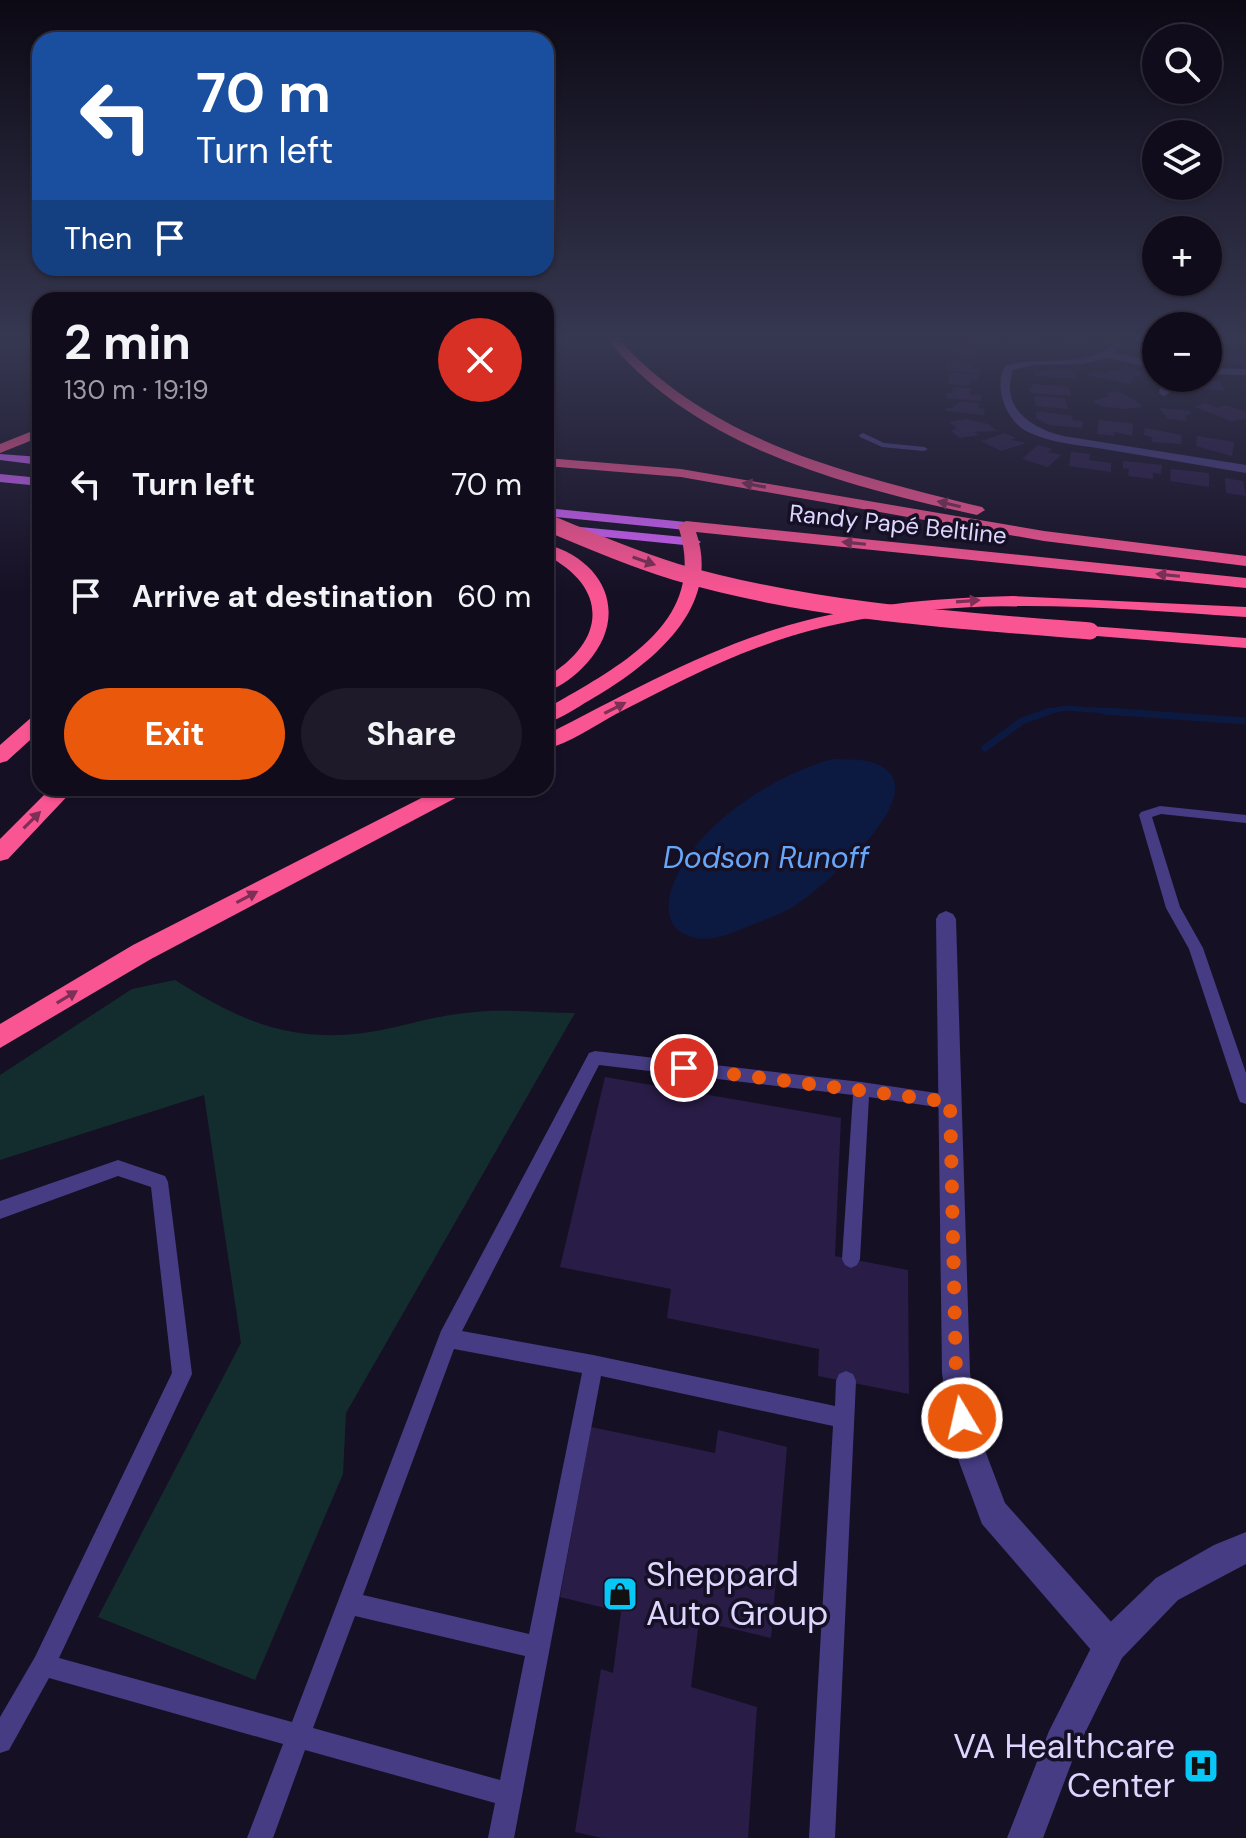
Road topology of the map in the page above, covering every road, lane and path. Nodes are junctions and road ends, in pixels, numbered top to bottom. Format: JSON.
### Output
{"nodes":[{"id":1,"x":720,"y":422,"type":"edge"},
{"id":2,"x":1020,"y":422,"type":"edge"},
{"id":3,"x":32,"y":423,"type":"edge"},
{"id":4,"x":0,"y":432,"type":"edge"},
{"id":5,"x":32,"y":435,"type":"edge"},
{"id":6,"x":863,"y":435,"type":"dead end"},
{"id":7,"x":0,"y":449,"type":"edge"},
{"id":8,"x":924,"y":449,"type":"dead end"},
{"id":9,"x":0,"y":457,"type":"edge"},
{"id":10,"x":32,"y":460,"type":"edge"},
{"id":11,"x":554,"y":463,"type":"edge"},
{"id":12,"x":1246,"y":469,"type":"edge"},
{"id":13,"x":0,"y":478,"type":"edge"},
{"id":14,"x":32,"y":481,"type":"edge"},
{"id":15,"x":554,"y":513,"type":"edge"},
{"id":16,"x":554,"y":526,"type":"edge"},
{"id":17,"x":554,"y":528,"type":"edge"},
{"id":18,"x":690,"y":534,"type":"junction"},
{"id":19,"x":554,"y":553,"type":"edge"},
{"id":20,"x":1246,"y":559,"type":"edge"},
{"id":21,"x":1246,"y":583,"type":"edge"},
{"id":22,"x":1246,"y":598,"type":"edge"},
{"id":23,"x":1246,"y":612,"type":"edge"},
{"id":24,"x":1246,"y":643,"type":"edge"},
{"id":25,"x":554,"y":680,"type":"edge"},
{"id":26,"x":554,"y":712,"type":"edge"},
{"id":27,"x":32,"y":727,"type":"edge"},
{"id":28,"x":554,"y":739,"type":"edge"},
{"id":29,"x":0,"y":756,"type":"edge"},
{"id":30,"x":56,"y":796,"type":"edge"},
{"id":31,"x":418,"y":796,"type":"edge"},
{"id":32,"x":442,"y":796,"type":"edge"},
{"id":33,"x":1246,"y":819,"type":"edge"},
{"id":34,"x":0,"y":853,"type":"edge"},
{"id":35,"x":306,"y":866,"type":"junction"},
{"id":36,"x":946,"y":919,"type":"dead end"},
{"id":37,"x":0,"y":1037,"type":"edge"},
{"id":38,"x":861,"y":1089,"type":"junction"},
{"id":39,"x":1246,"y":1097,"type":"edge"},
{"id":40,"x":950,"y":1102,"type":"junction"},
{"id":41,"x":0,"y":1210,"type":"edge"},
{"id":42,"x":851,"y":1259,"type":"dead end"},
{"id":43,"x":448,"y":1338,"type":"junction"},
{"id":44,"x":593,"y":1365,"type":"junction"},
{"id":45,"x":846,"y":1381,"type":"dead end"},
{"id":46,"x":844,"y":1418,"type":"junction"},
{"id":47,"x":1246,"y":1548,"type":"edge"},
{"id":48,"x":348,"y":1603,"type":"junction"},
{"id":49,"x":1110,"y":1646,"type":"junction"},
{"id":50,"x":538,"y":1648,"type":"junction"},
{"id":51,"x":43,"y":1665,"type":"junction"},
{"id":52,"x":299,"y":1735,"type":"junction"},
{"id":53,"x":0,"y":1741,"type":"edge"},
{"id":54,"x":510,"y":1795,"type":"junction"},
{"id":55,"x":260,"y":1838,"type":"edge"},
{"id":56,"x":501,"y":1838,"type":"edge"},
{"id":57,"x":822,"y":1838,"type":"edge"},
{"id":58,"x":1025,"y":1838,"type":"edge"}],
"edges":[{"from":20,"to":1,"type":"highway","one_way":true},
{"from":2,"to":12,"type":"street"},
{"from":3,"to":4,"type":"highway"},
{"from":5,"to":7,"type":"highway"},
{"from":6,"to":8,"type":"lane"},
{"from":9,"to":10,"type":"main road"},
{"from":20,"to":11,"type":"highway","one_way":true},
{"from":13,"to":14,"type":"main road"},
{"from":15,"to":18,"type":"main road","name":"Randy Papé Beltline"},
{"from":16,"to":18,"type":"main road","name":"Randy Papé Beltline"},
{"from":17,"to":24,"type":"highway","one_way":true,"bridge":true},
{"from":21,"to":18,"type":"highway","name":"Randy Papé Beltline","one_way":true},
{"from":18,"to":22,"type":"highway","name":"Randy Papé Beltline"},
{"from":18,"to":26,"type":"highway"},
{"from":19,"to":25,"type":"highway"},
{"from":28,"to":23,"type":"highway","one_way":true},
{"from":27,"to":29,"type":"highway"},
{"from":34,"to":30,"type":"highway","one_way":true},
{"from":31,"to":35,"type":"highway"},
{"from":32,"to":35,"type":"highway"},
{"from":33,"to":39,"type":"lane"},
{"from":37,"to":35,"type":"highway","one_way":true},
{"from":36,"to":40,"type":"street"},
{"from":38,"to":40,"type":"lane"},
{"from":38,"to":42,"type":"lane"},
{"from":38,"to":43,"type":"lane"},
{"from":40,"to":49,"type":"street"},
{"from":41,"to":51,"type":"lane"},
{"from":43,"to":44,"type":"lane"},
{"from":43,"to":48,"type":"lane"},
{"from":44,"to":46,"type":"lane"},
{"from":44,"to":50,"type":"lane"},
{"from":45,"to":46,"type":"lane"},
{"from":46,"to":57,"type":"lane"},
{"from":47,"to":49,"type":"street"},
{"from":48,"to":50,"type":"lane"},
{"from":48,"to":52,"type":"lane"},
{"from":49,"to":58,"type":"street"},
{"from":50,"to":54,"type":"lane"},
{"from":51,"to":52,"type":"lane"},
{"from":51,"to":53,"type":"lane"},
{"from":52,"to":54,"type":"lane"},
{"from":52,"to":55,"type":"lane"},
{"from":54,"to":56,"type":"lane"}]}
